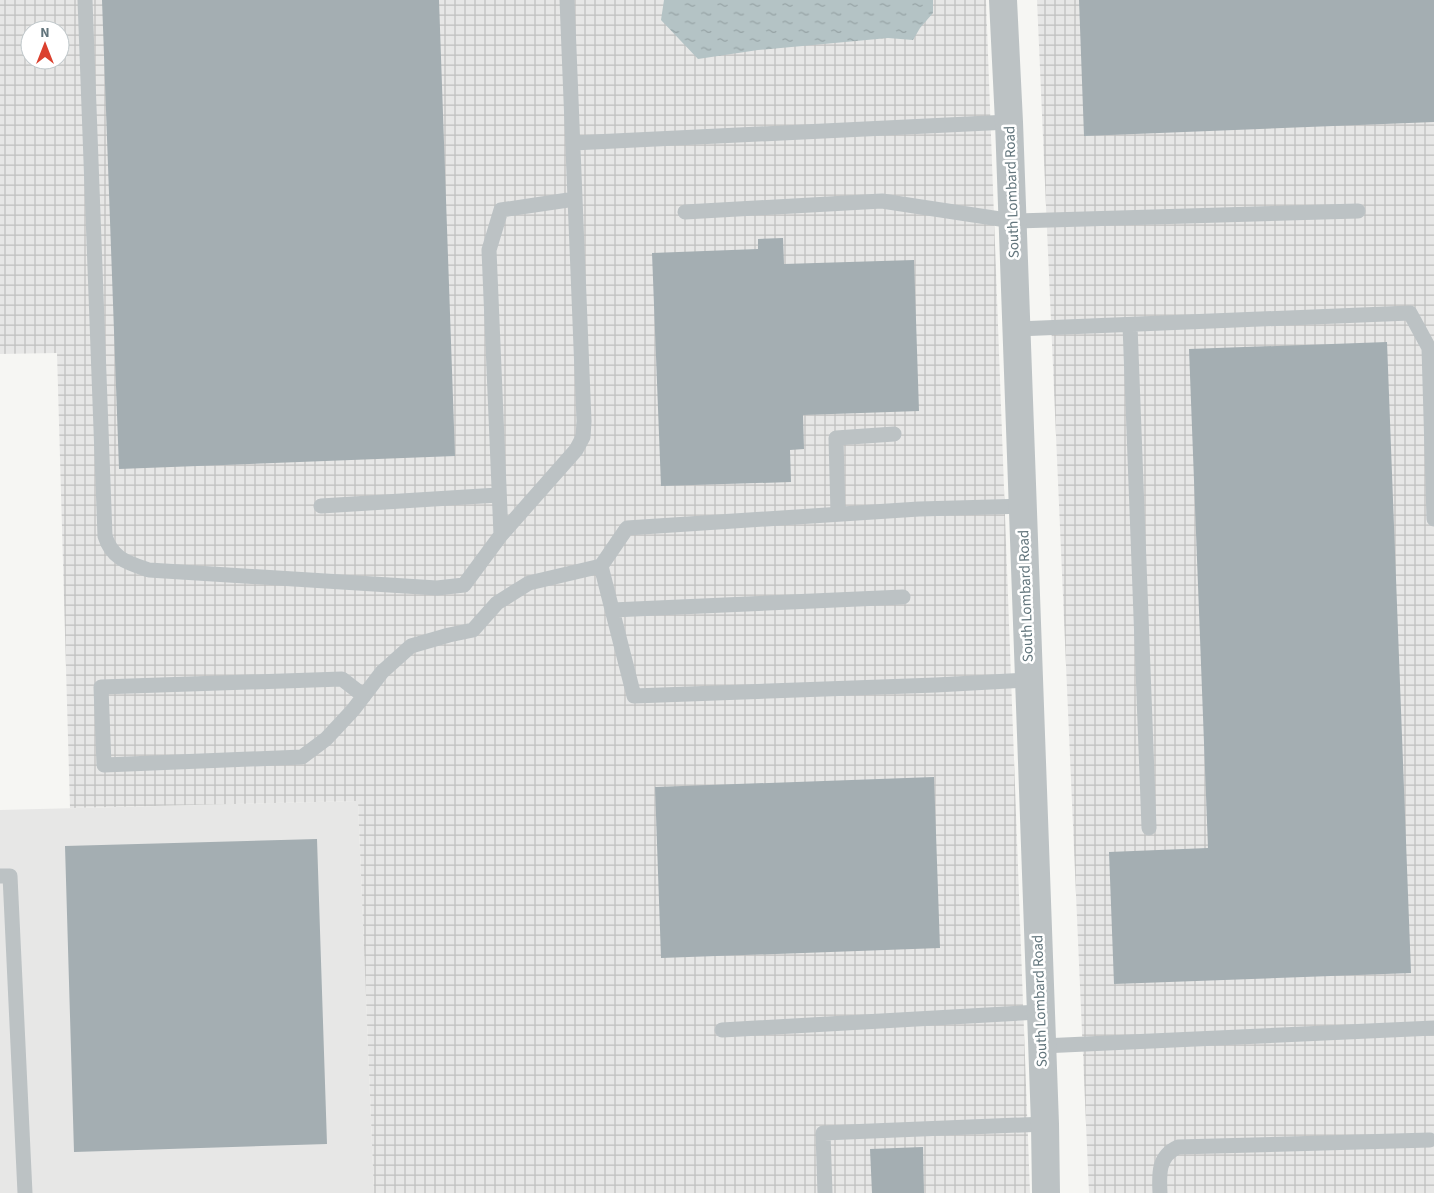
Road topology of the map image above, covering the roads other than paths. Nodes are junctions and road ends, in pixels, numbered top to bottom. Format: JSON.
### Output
{"nodes":[{"id":1,"x":85,"y":0,"type":"edge"},
{"id":2,"x":567,"y":0,"type":"edge"},
{"id":3,"x":1003,"y":0,"type":"edge"},
{"id":4,"x":1009,"y":122,"type":"junction"},
{"id":5,"x":573,"y":142,"type":"junction"},
{"id":6,"x":575,"y":199,"type":"junction"},
{"id":7,"x":1358,"y":211,"type":"dead end"},
{"id":8,"x":686,"y":212,"type":"dead end"},
{"id":9,"x":1013,"y":221,"type":"junction"},
{"id":10,"x":1130,"y":325,"type":"junction"},
{"id":11,"x":1017,"y":329,"type":"junction"},
{"id":12,"x":894,"y":434,"type":"dead end"},
{"id":13,"x":498,"y":495,"type":"junction"},
{"id":14,"x":321,"y":506,"type":"dead end"},
{"id":15,"x":1023,"y":506,"type":"junction"},
{"id":16,"x":838,"y":514,"type":"junction"},
{"id":17,"x":1434,"y":519,"type":"edge"},
{"id":18,"x":501,"y":535,"type":"junction"},
{"id":19,"x":601,"y":566,"type":"junction"},
{"id":20,"x":903,"y":598,"type":"dead end"},
{"id":21,"x":612,"y":610,"type":"junction"},
{"id":22,"x":1029,"y":680,"type":"junction"},
{"id":23,"x":364,"y":696,"type":"junction"},
{"id":24,"x":1149,"y":828,"type":"dead end"},
{"id":25,"x":0,"y":876,"type":"edge"},
{"id":26,"x":1040,"y":1012,"type":"junction"},
{"id":27,"x":1434,"y":1028,"type":"edge"},
{"id":28,"x":722,"y":1030,"type":"dead end"},
{"id":29,"x":1042,"y":1046,"type":"junction"},
{"id":30,"x":1045,"y":1124,"type":"junction"},
{"id":31,"x":1430,"y":1140,"type":"dead end"},
{"id":32,"x":25,"y":1193,"type":"edge"},
{"id":33,"x":825,"y":1193,"type":"edge"},
{"id":34,"x":1046,"y":1193,"type":"edge"},
{"id":35,"x":1160,"y":1193,"type":"edge"}],
"edges":[{"from":1,"to":18,"type":"lane"},
{"from":2,"to":5,"type":"lane"},
{"from":3,"to":4,"type":"street","name":"South Lombard Road"},
{"from":4,"to":5,"type":"lane"},
{"from":4,"to":9,"type":"street","name":"South Lombard Road"},
{"from":5,"to":6,"type":"lane"},
{"from":6,"to":13,"type":"lane"},
{"from":6,"to":18,"type":"lane"},
{"from":7,"to":9,"type":"lane"},
{"from":8,"to":9,"type":"lane"},
{"from":9,"to":11,"type":"street","name":"South Lombard Road"},
{"from":10,"to":11,"type":"lane"},
{"from":10,"to":17,"type":"lane"},
{"from":10,"to":24,"type":"lane"},
{"from":11,"to":15,"type":"street","name":"South Lombard Road"},
{"from":12,"to":16,"type":"lane"},
{"from":13,"to":14,"type":"lane"},
{"from":13,"to":18,"type":"lane"},
{"from":15,"to":16,"type":"lane"},
{"from":15,"to":22,"type":"street","name":"South Lombard Road"},
{"from":16,"to":19,"type":"lane"},
{"from":19,"to":21,"type":"lane"},
{"from":19,"to":23,"type":"lane"},
{"from":20,"to":21,"type":"lane"},
{"from":21,"to":22,"type":"lane"},
{"from":22,"to":26,"type":"street","name":"South Lombard Road"},
{"from":23,"to":23,"type":"lane"},
{"from":25,"to":32,"type":"lane"},
{"from":26,"to":28,"type":"lane"},
{"from":26,"to":29,"type":"street","name":"South Lombard Road"},
{"from":27,"to":29,"type":"lane"},
{"from":29,"to":30,"type":"street","name":"South Lombard Road"},
{"from":30,"to":33,"type":"lane"},
{"from":30,"to":34,"type":"street","name":"South Lombard Road"},
{"from":31,"to":35,"type":"lane"}]}
